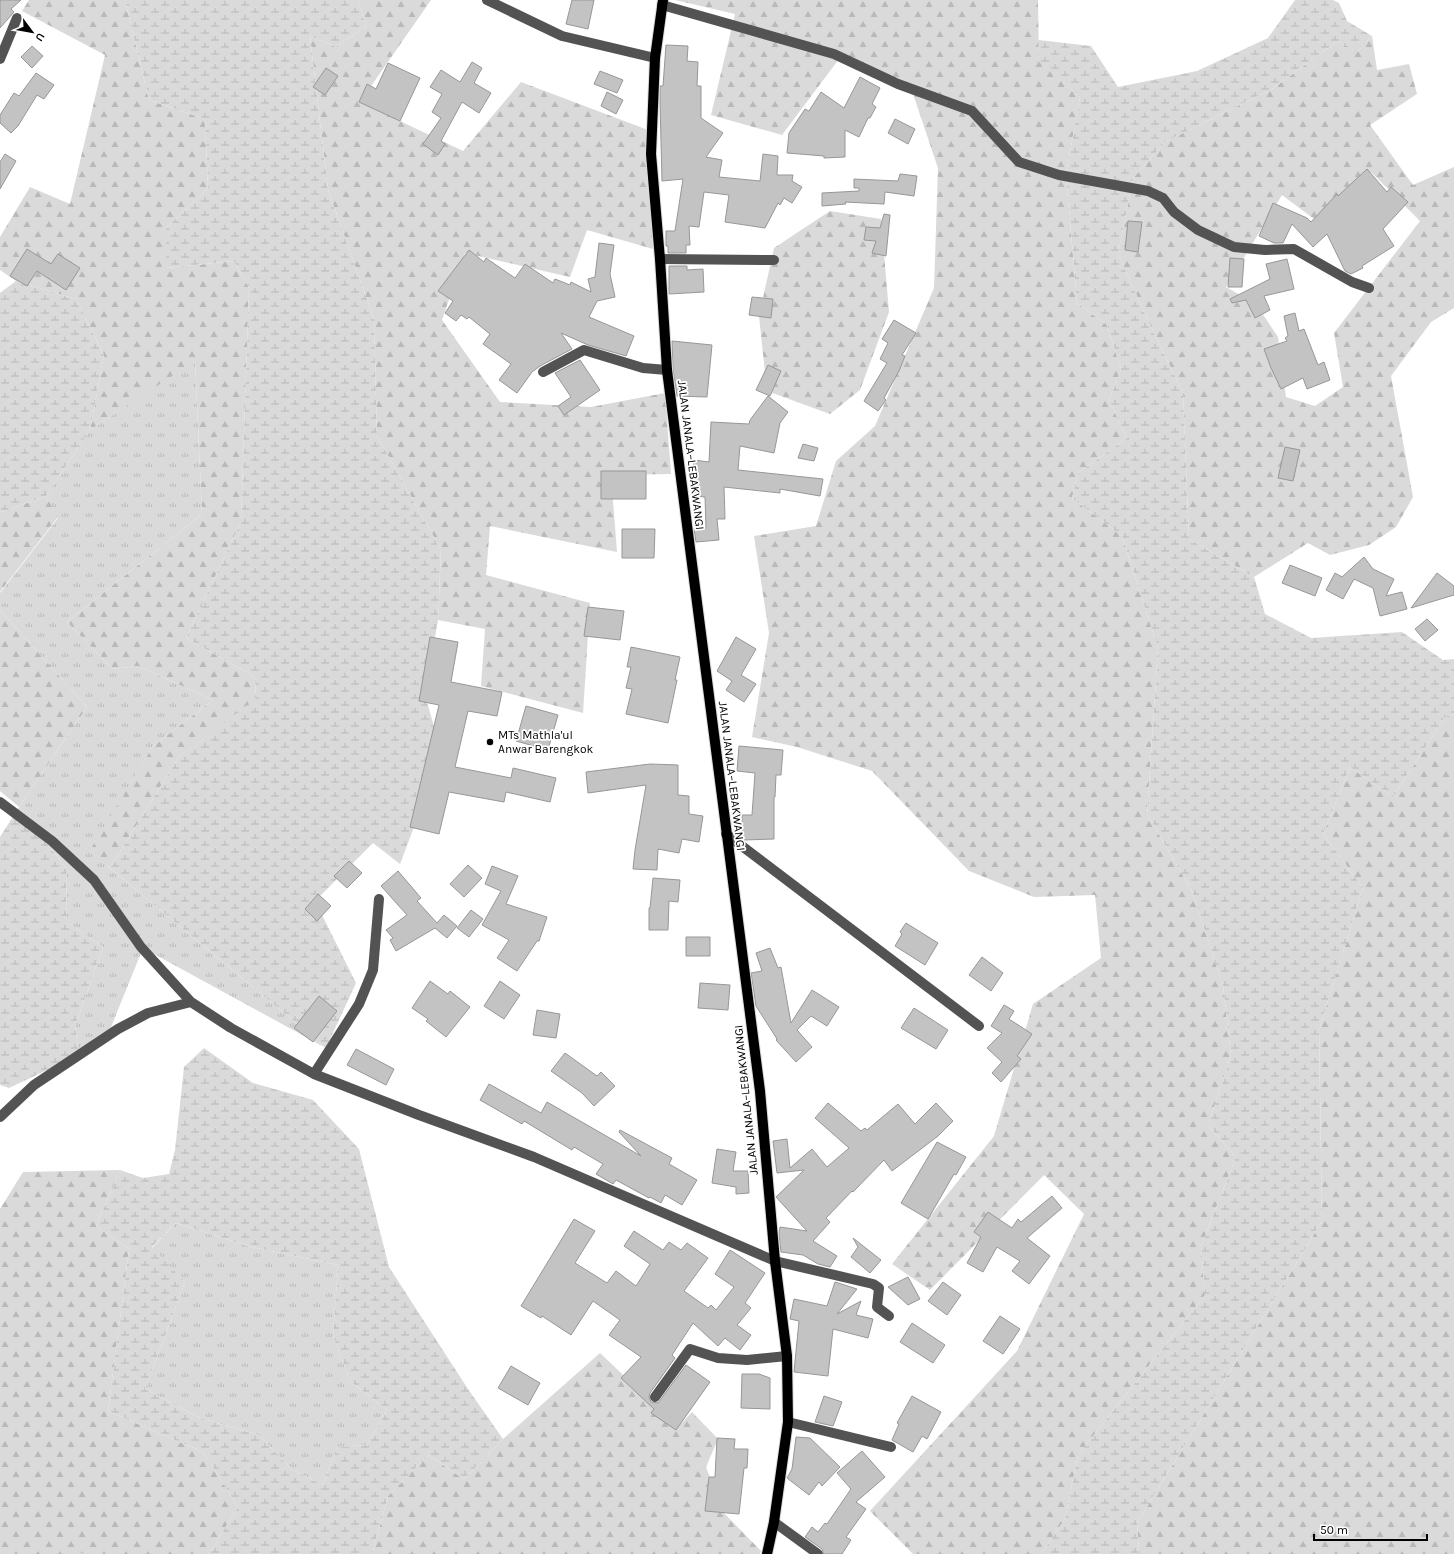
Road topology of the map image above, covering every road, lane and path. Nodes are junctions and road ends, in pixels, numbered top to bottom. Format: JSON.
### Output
{"nodes":[{"id":1,"x":487,"y":0,"type":"edge"},
{"id":2,"x":663,"y":2,"type":"edge"},
{"id":3,"x":17,"y":18,"type":"dead end"},
{"id":4,"x":655,"y":58,"type":"junction"},
{"id":5,"x":0,"y":59,"type":"edge"},
{"id":6,"x":660,"y":259,"type":"junction"},
{"id":7,"x":774,"y":260,"type":"dead end"},
{"id":8,"x":1369,"y":288,"type":"dead end"},
{"id":9,"x":667,"y":370,"type":"junction"},
{"id":10,"x":543,"y":372,"type":"dead end"},
{"id":11,"x":0,"y":802,"type":"edge"},
{"id":12,"x":726,"y":834,"type":"junction"},
{"id":13,"x":378,"y":899,"type":"dead end"},
{"id":14,"x":191,"y":1002,"type":"junction"},
{"id":15,"x":980,"y":1026,"type":"dead end"},
{"id":16,"x":314,"y":1074,"type":"junction"},
{"id":17,"x":0,"y":1117,"type":"edge"},
{"id":18,"x":775,"y":1261,"type":"junction"},
{"id":19,"x":888,"y":1316,"type":"dead end"},
{"id":20,"x":787,"y":1356,"type":"junction"},
{"id":21,"x":655,"y":1397,"type":"dead end"},
{"id":22,"x":788,"y":1422,"type":"junction"},
{"id":23,"x":891,"y":1447,"type":"dead end"},
{"id":24,"x":774,"y":1522,"type":"junction"},
{"id":25,"x":767,"y":1554,"type":"edge"},
{"id":26,"x":818,"y":1554,"type":"edge"}],
"edges":[{"from":1,"to":4,"type":"street"},
{"from":2,"to":4,"type":"main road","name":"JALAN JANALA–LEBAKWANGI"},
{"from":2,"to":8,"type":"street"},
{"from":3,"to":5,"type":"street"},
{"from":4,"to":6,"type":"main road","name":"JALAN JANALA–LEBAKWANGI"},
{"from":6,"to":7,"type":"street"},
{"from":6,"to":9,"type":"main road","name":"JALAN JANALA–LEBAKWANGI"},
{"from":9,"to":10,"type":"street"},
{"from":9,"to":12,"type":"main road","name":"JALAN JANALA–LEBAKWANGI"},
{"from":11,"to":14,"type":"street"},
{"from":12,"to":15,"type":"street"},
{"from":12,"to":18,"type":"main road","name":"JALAN JANALA–LEBAKWANGI"},
{"from":13,"to":16,"type":"street"},
{"from":14,"to":16,"type":"street"},
{"from":14,"to":17,"type":"street"},
{"from":16,"to":18,"type":"street"},
{"from":18,"to":19,"type":"street"},
{"from":18,"to":20,"type":"main road","name":"JALAN JANALA–LEBAKWANGI"},
{"from":20,"to":21,"type":"street"},
{"from":20,"to":22,"type":"main road","name":"JALAN JANALA–LEBAKWANGI"},
{"from":22,"to":23,"type":"street"},
{"from":22,"to":24,"type":"main road","name":"JALAN JANALA–LEBAKWANGI"},
{"from":24,"to":25,"type":"main road","name":"JALAN JANALA–LEBAKWANGI"},
{"from":24,"to":26,"type":"street"}]}
